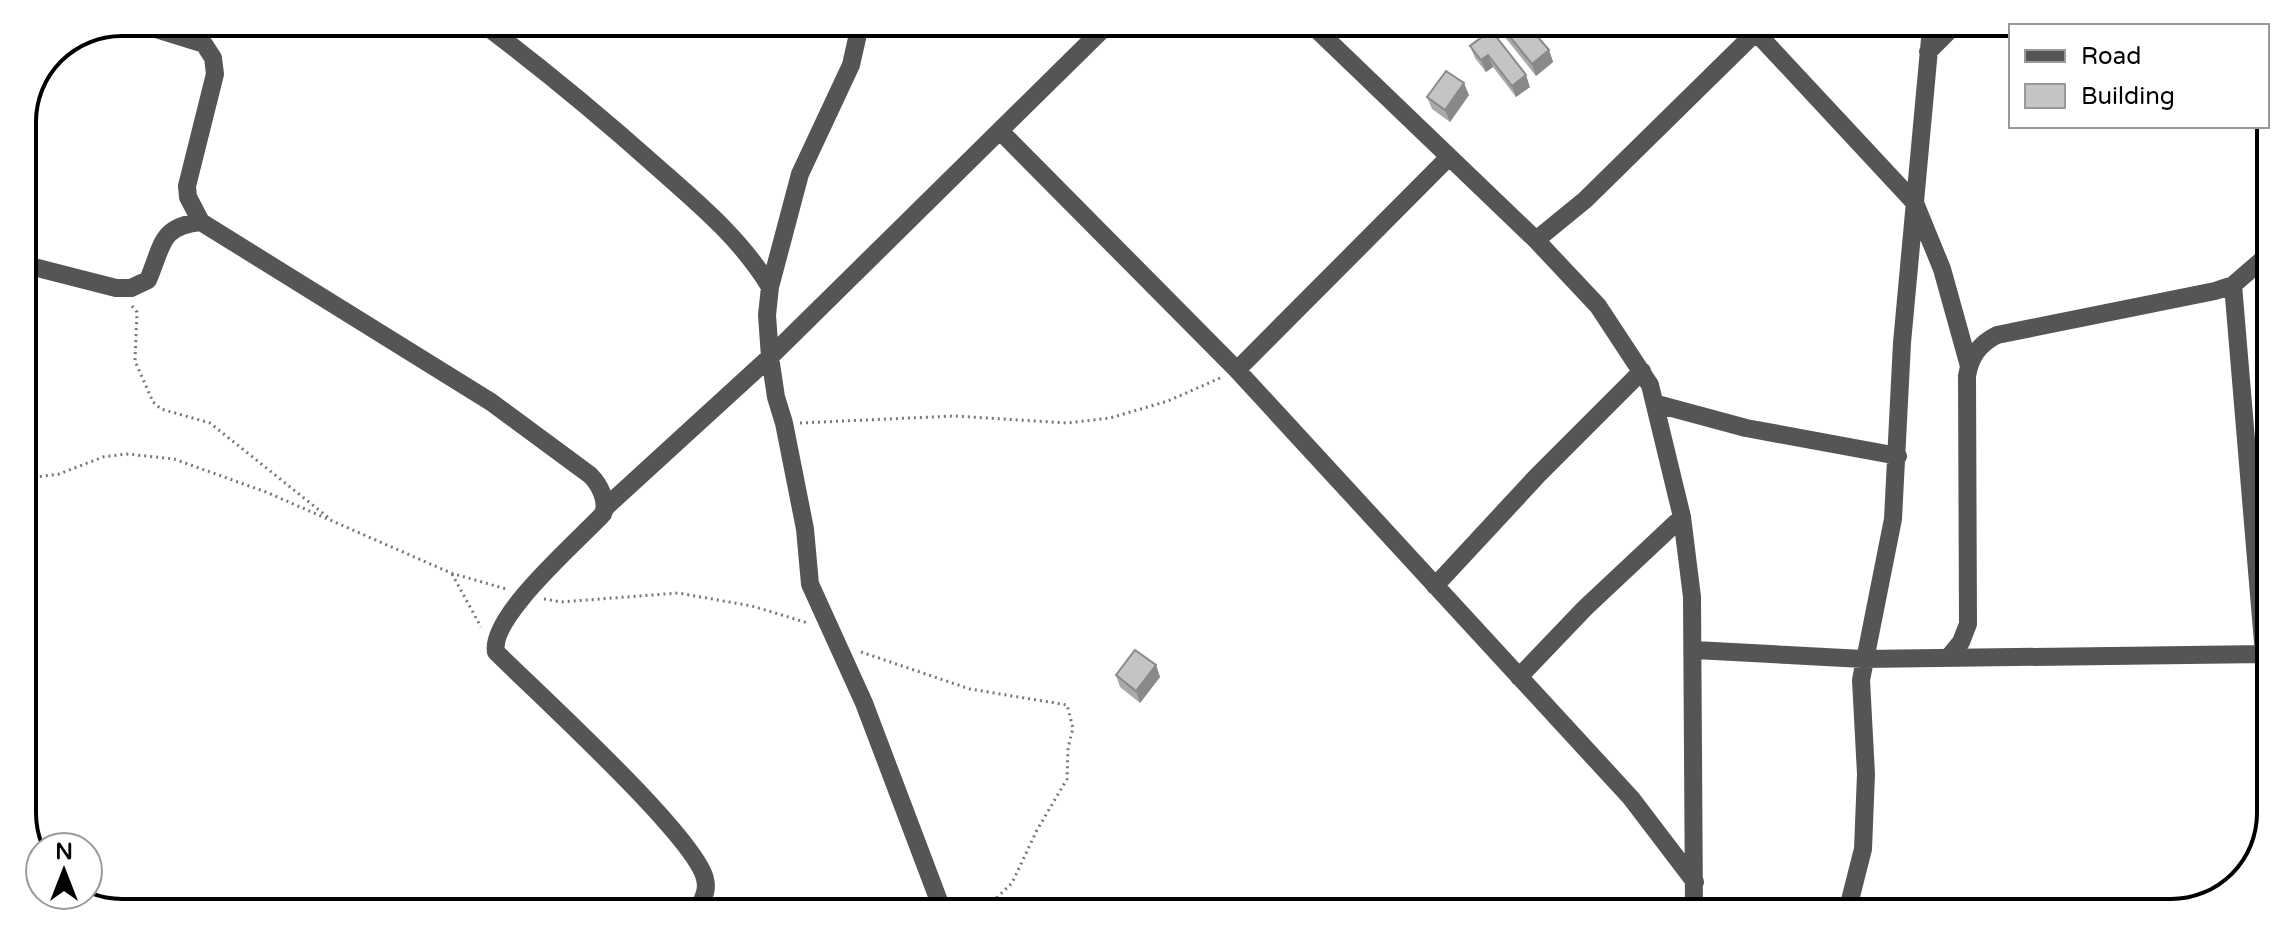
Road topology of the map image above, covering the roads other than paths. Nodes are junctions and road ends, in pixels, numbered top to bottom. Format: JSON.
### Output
{"nodes":[{"id":1,"x":178,"y":36,"type":"edge"},
{"id":2,"x":499,"y":36,"type":"edge"},
{"id":3,"x":858,"y":36,"type":"edge"},
{"id":4,"x":1096,"y":36,"type":"edge"},
{"id":5,"x":1323,"y":36,"type":"edge"},
{"id":6,"x":1748,"y":36,"type":"edge"},
{"id":7,"x":1760,"y":36,"type":"edge"},
{"id":8,"x":1930,"y":36,"type":"edge"},
{"id":9,"x":1944,"y":36,"type":"edge"},
{"id":10,"x":1928,"y":52,"type":"junction"},
{"id":11,"x":1000,"y":131,"type":"junction"},
{"id":12,"x":1449,"y":157,"type":"junction"},
{"id":13,"x":1915,"y":203,"type":"junction"},
{"id":14,"x":201,"y":222,"type":"junction"},
{"id":15,"x":1536,"y":240,"type":"junction"},
{"id":16,"x":2257,"y":264,"type":"edge"},
{"id":17,"x":36,"y":268,"type":"edge"},
{"id":18,"x":2233,"y":285,"type":"junction"},
{"id":19,"x":770,"y":287,"type":"junction"},
{"id":20,"x":770,"y":357,"type":"junction"},
{"id":21,"x":1969,"y":366,"type":"junction"},
{"id":22,"x":1237,"y":370,"type":"junction"},
{"id":23,"x":1642,"y":371,"type":"junction"},
{"id":24,"x":1657,"y":404,"type":"junction"},
{"id":25,"x":1898,"y":456,"type":"junction"},
{"id":26,"x":606,"y":507,"type":"junction"},
{"id":27,"x":1682,"y":517,"type":"junction"},
{"id":28,"x":2257,"y":562,"type":"edge"},
{"id":29,"x":1435,"y":586,"type":"junction"},
{"id":30,"x":1695,"y":650,"type":"junction"},
{"id":31,"x":2257,"y":654,"type":"edge"},
{"id":32,"x":1948,"y":658,"type":"junction"},
{"id":33,"x":1863,"y":659,"type":"junction"},
{"id":34,"x":1519,"y":677,"type":"junction"},
{"id":35,"x":1695,"y":882,"type":"junction"},
{"id":36,"x":702,"y":899,"type":"edge"},
{"id":37,"x":938,"y":899,"type":"edge"},
{"id":38,"x":1694,"y":899,"type":"edge"},
{"id":39,"x":1850,"y":899,"type":"edge"}],
"edges":[{"from":1,"to":14,"type":"street"},
{"from":2,"to":19,"type":"street"},
{"from":3,"to":19,"type":"street"},
{"from":4,"to":11,"type":"street"},
{"from":5,"to":12,"type":"street"},
{"from":6,"to":15,"type":"street"},
{"from":7,"to":13,"type":"street"},
{"from":8,"to":10,"type":"street"},
{"from":9,"to":10,"type":"street"},
{"from":10,"to":13,"type":"street"},
{"from":11,"to":20,"type":"street"},
{"from":11,"to":22,"type":"street"},
{"from":12,"to":15,"type":"street"},
{"from":12,"to":22,"type":"street"},
{"from":13,"to":21,"type":"street"},
{"from":13,"to":25,"type":"street"},
{"from":14,"to":17,"type":"street"},
{"from":14,"to":26,"type":"street"},
{"from":15,"to":23,"type":"street"},
{"from":16,"to":18,"type":"street"},
{"from":18,"to":21,"type":"street"},
{"from":18,"to":28,"type":"street"},
{"from":19,"to":20,"type":"street"},
{"from":20,"to":26,"type":"street"},
{"from":20,"to":37,"type":"street"},
{"from":21,"to":32,"type":"street"},
{"from":22,"to":29,"type":"street"},
{"from":23,"to":24,"type":"street"},
{"from":23,"to":29,"type":"street"},
{"from":24,"to":25,"type":"street"},
{"from":24,"to":27,"type":"street"},
{"from":25,"to":33,"type":"street"},
{"from":26,"to":36,"type":"street"},
{"from":27,"to":30,"type":"street"},
{"from":27,"to":34,"type":"street"},
{"from":29,"to":34,"type":"street"},
{"from":30,"to":33,"type":"street"},
{"from":30,"to":35,"type":"street"},
{"from":31,"to":32,"type":"street"},
{"from":32,"to":33,"type":"street"},
{"from":33,"to":39,"type":"street"},
{"from":34,"to":35,"type":"street"},
{"from":35,"to":38,"type":"street"}]}
